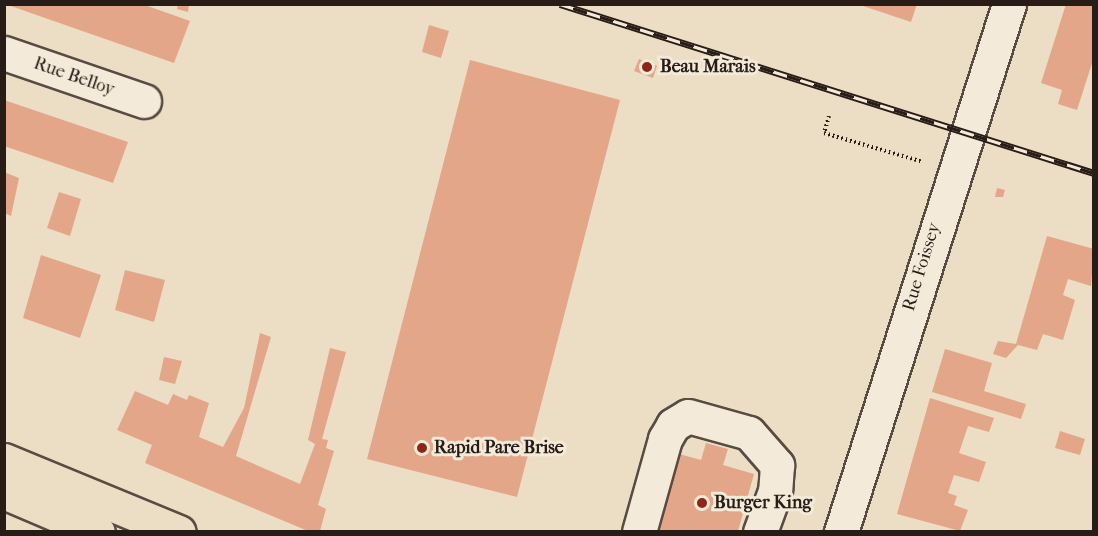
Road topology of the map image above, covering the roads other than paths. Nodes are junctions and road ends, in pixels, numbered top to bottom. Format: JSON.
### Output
{"nodes":[{"id":1,"x":1009,"y":4,"type":"edge"},
{"id":2,"x":4,"y":53,"type":"edge"},
{"id":3,"x":144,"y":101,"type":"dead end"},
{"id":4,"x":4,"y":460,"type":"edge"},
{"id":5,"x":4,"y":492,"type":"edge"},
{"id":6,"x":98,"y":531,"type":"edge"},
{"id":7,"x":179,"y":531,"type":"edge"},
{"id":8,"x":639,"y":531,"type":"edge"},
{"id":9,"x":760,"y":531,"type":"edge"},
{"id":10,"x":841,"y":531,"type":"edge"}],
"edges":[{"from":1,"to":10,"type":"street","name":"Rue Foissey"},
{"from":2,"to":3,"type":"street","name":"Rue Belloy"},
{"from":4,"to":7,"type":"main road"},
{"from":5,"to":6,"type":"main road"},
{"from":8,"to":9,"type":"street"}]}
